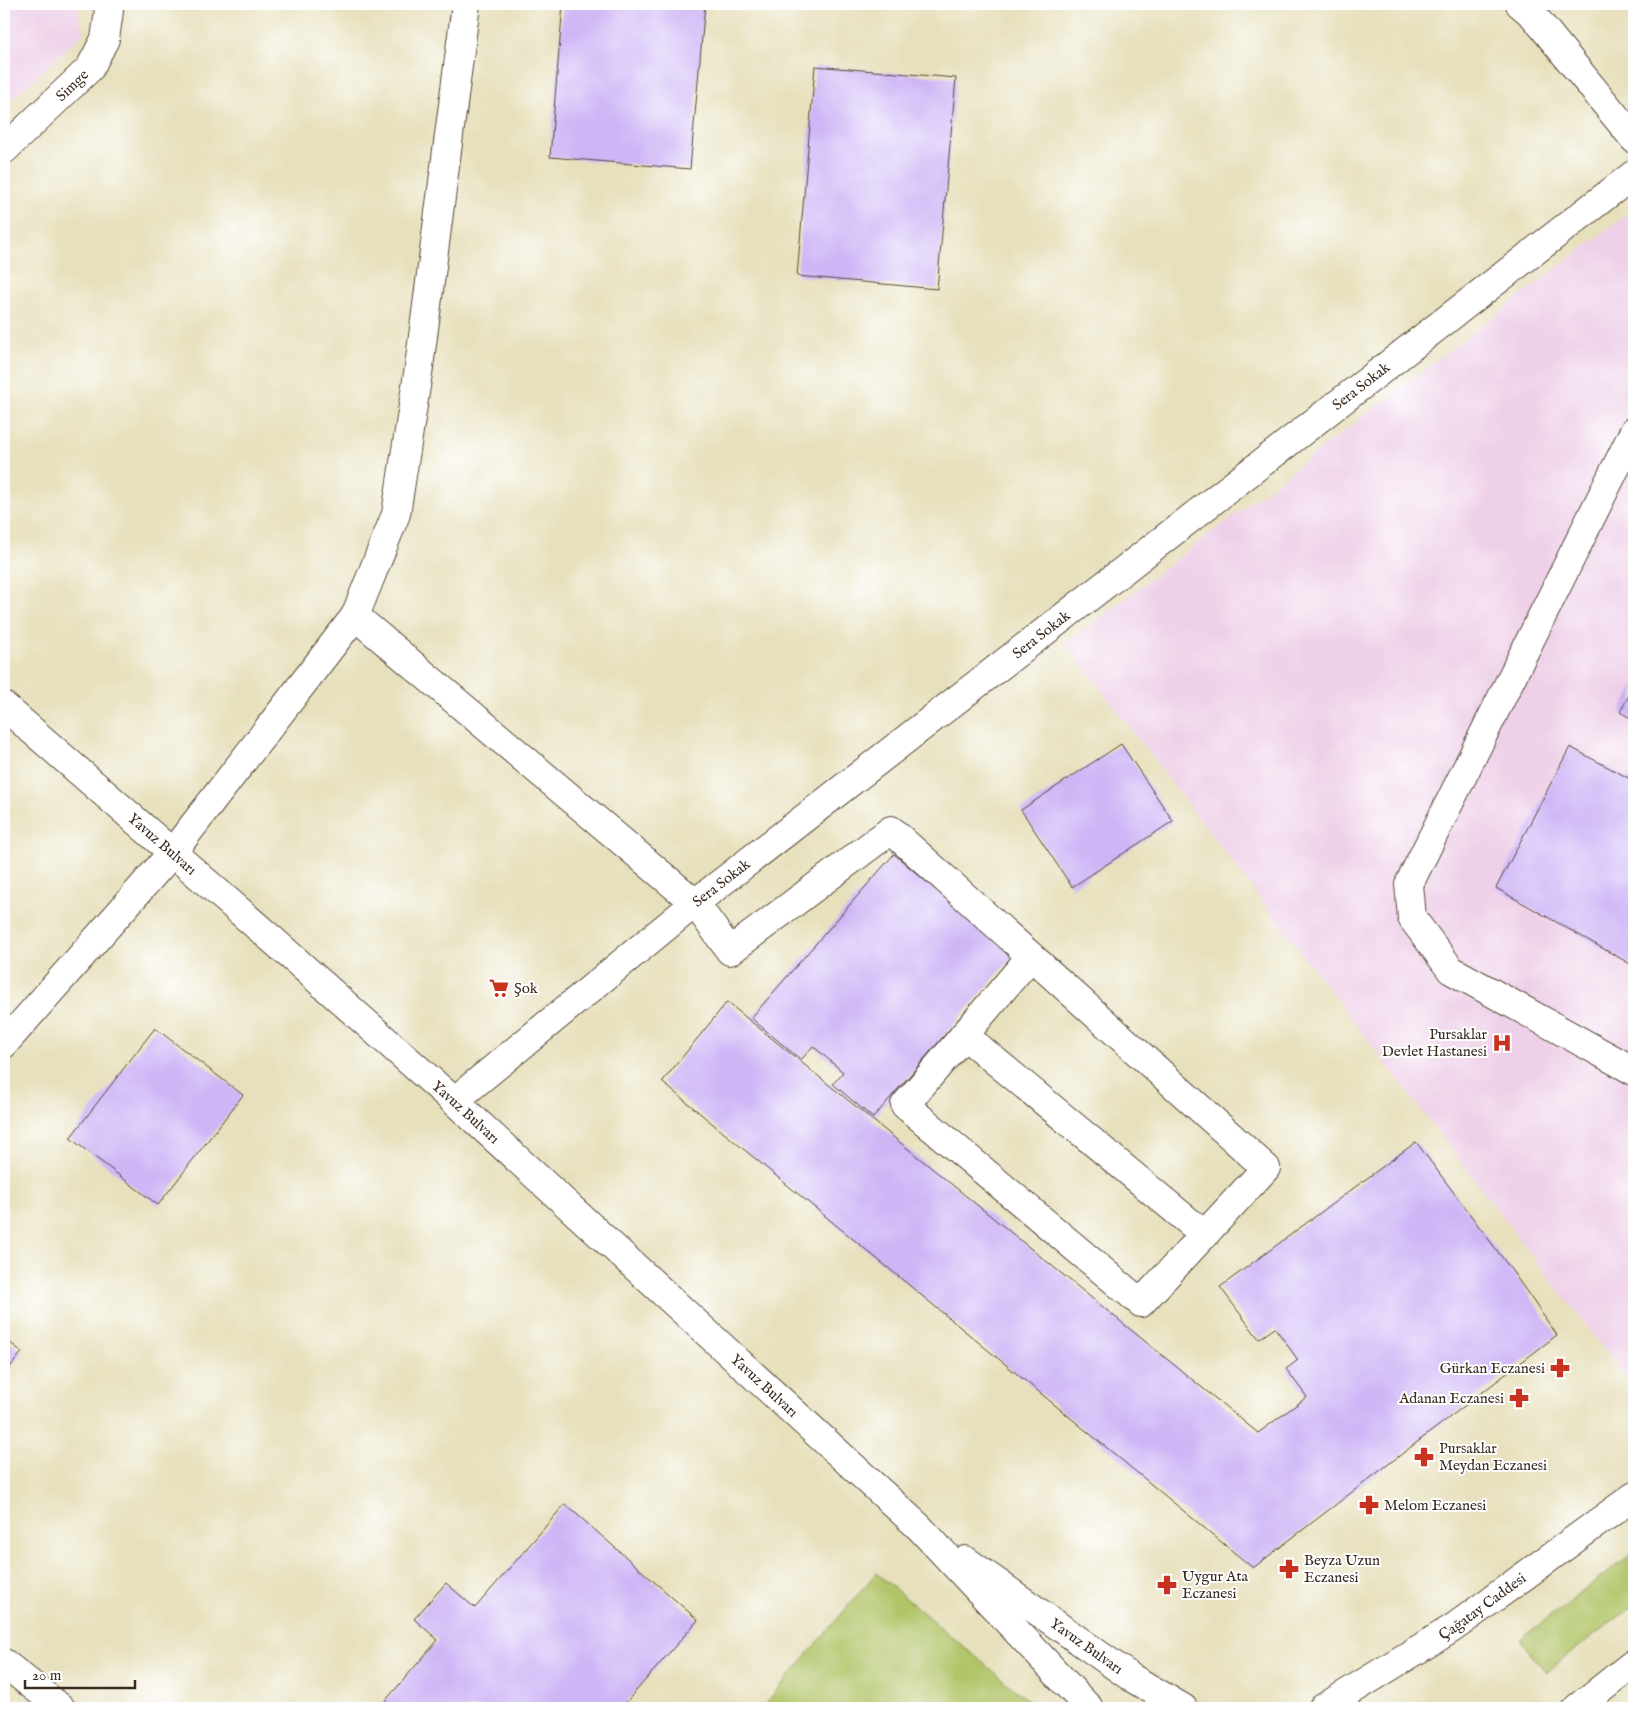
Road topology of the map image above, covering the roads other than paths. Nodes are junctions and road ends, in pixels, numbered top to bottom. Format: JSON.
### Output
{"nodes":[{"id":1,"x":107,"y":4,"type":"edge"},
{"id":2,"x":466,"y":4,"type":"edge"},
{"id":3,"x":1520,"y":4,"type":"edge"},
{"id":4,"x":1634,"y":139,"type":"edge"},
{"id":5,"x":4,"y":150,"type":"edge"},
{"id":6,"x":1634,"y":174,"type":"edge"},
{"id":7,"x":1634,"y":431,"type":"edge"},
{"id":8,"x":355,"y":616,"type":"junction"},
{"id":9,"x":4,"y":706,"type":"edge"},
{"id":10,"x":172,"y":853,"type":"junction"},
{"id":11,"x":695,"y":903,"type":"junction"},
{"id":12,"x":1031,"y":956,"type":"junction"},
{"id":13,"x":964,"y":1035,"type":"junction"},
{"id":14,"x":4,"y":1044,"type":"edge"},
{"id":15,"x":1634,"y":1070,"type":"edge"},
{"id":16,"x":454,"y":1101,"type":"junction"},
{"id":17,"x":1205,"y":1235,"type":"junction"},
{"id":18,"x":1634,"y":1496,"type":"edge"},
{"id":19,"x":919,"y":1527,"type":"junction"},
{"id":20,"x":1634,"y":1662,"type":"edge"},
{"id":21,"x":4,"y":1663,"type":"edge"},
{"id":22,"x":61,"y":1708,"type":"edge"},
{"id":23,"x":1089,"y":1708,"type":"edge"},
{"id":24,"x":1183,"y":1708,"type":"edge"},
{"id":25,"x":1324,"y":1708,"type":"edge"},
{"id":26,"x":1577,"y":1708,"type":"edge"}],
"edges":[{"from":1,"to":5,"type":"street","name":"Simge"},
{"from":2,"to":8,"type":"street"},
{"from":3,"to":4,"type":"street"},
{"from":6,"to":11,"type":"street","name":"Sera Sokak"},
{"from":7,"to":15,"type":"street"},
{"from":8,"to":10,"type":"street"},
{"from":8,"to":11,"type":"street"},
{"from":9,"to":10,"type":"street","name":"Yavuz Bulvarı"},
{"from":10,"to":14,"type":"street"},
{"from":10,"to":16,"type":"street","name":"Yavuz Bulvarı"},
{"from":11,"to":12,"type":"street"},
{"from":11,"to":16,"type":"street","name":"Sera Sokak"},
{"from":12,"to":13,"type":"street"},
{"from":12,"to":17,"type":"street"},
{"from":13,"to":17,"type":"street"},
{"from":13,"to":17,"type":"street"},
{"from":16,"to":19,"type":"street","name":"Yavuz Bulvarı"},
{"from":18,"to":25,"type":"street","name":"Çağatay Caddesi"},
{"from":19,"to":23,"type":"street","name":"Yavuz Bulvarı"},
{"from":19,"to":24,"type":"street","name":"Yavuz Bulvarı"},
{"from":20,"to":26,"type":"street"},
{"from":21,"to":22,"type":"street"}]}
